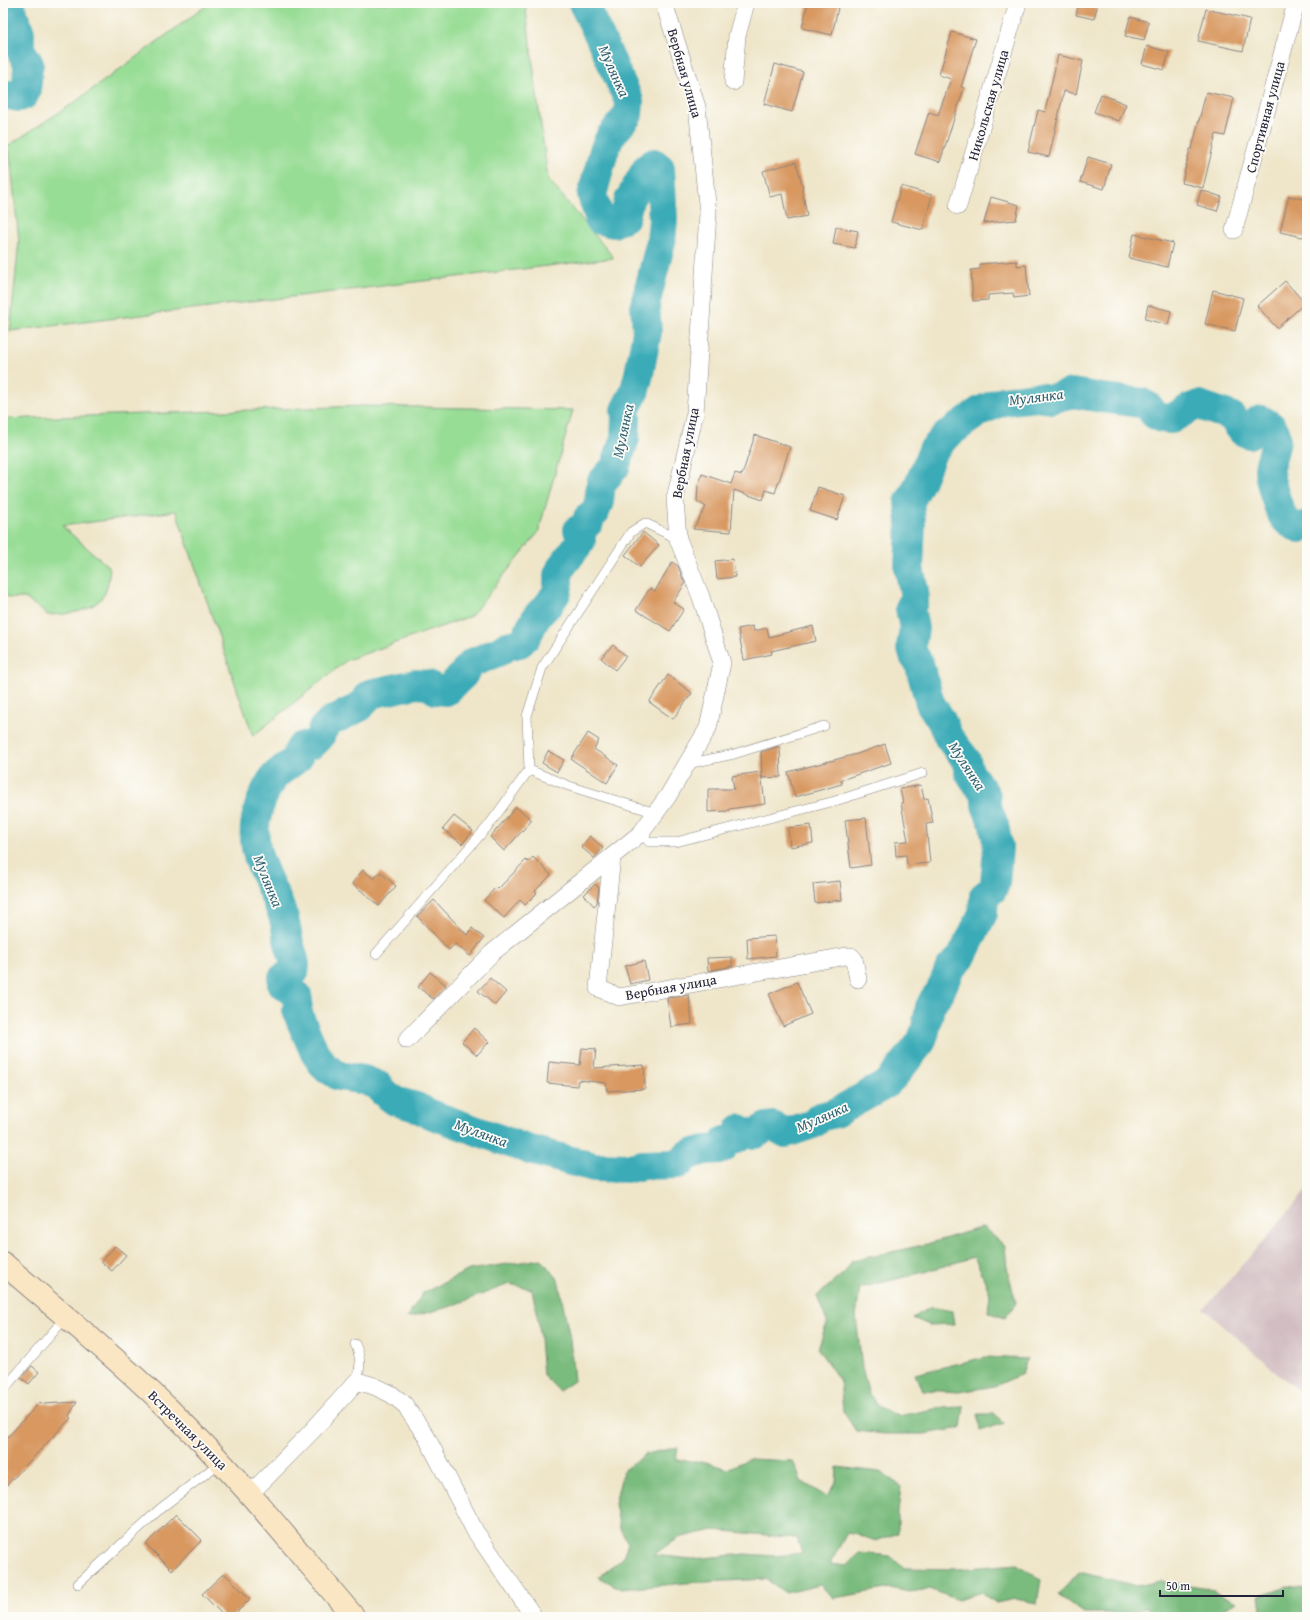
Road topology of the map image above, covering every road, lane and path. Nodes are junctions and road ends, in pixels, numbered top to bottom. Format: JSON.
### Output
{"nodes":[{"id":1,"x":664,"y":3,"type":"edge"},
{"id":2,"x":746,"y":3,"type":"edge"},
{"id":3,"x":1018,"y":3,"type":"edge"},
{"id":4,"x":1296,"y":3,"type":"edge"},
{"id":5,"x":733,"y":82,"type":"dead end"},
{"id":6,"x":958,"y":206,"type":"dead end"},
{"id":7,"x":1234,"y":230,"type":"dead end"},
{"id":8,"x":678,"y":539,"type":"junction"},
{"id":9,"x":824,"y":726,"type":"dead end"},
{"id":10,"x":687,"y":764,"type":"junction"},
{"id":11,"x":529,"y":770,"type":"junction"},
{"id":12,"x":923,"y":773,"type":"dead end"},
{"id":13,"x":656,"y":813,"type":"junction"},
{"id":14,"x":641,"y":833,"type":"junction"},
{"id":15,"x":612,"y":857,"type":"junction"},
{"id":16,"x":376,"y":954,"type":"dead end"},
{"id":17,"x":858,"y":979,"type":"dead end"},
{"id":18,"x":407,"y":1040,"type":"dead end"},
{"id":19,"x":3,"y":1263,"type":"edge"},
{"id":20,"x":66,"y":1317,"type":"junction"},
{"id":21,"x":355,"y":1344,"type":"dead end"},
{"id":22,"x":356,"y":1381,"type":"junction"},
{"id":23,"x":3,"y":1390,"type":"edge"},
{"id":24,"x":220,"y":1462,"type":"junction"},
{"id":25,"x":250,"y":1494,"type":"junction"},
{"id":26,"x":78,"y":1584,"type":"dead end"},
{"id":27,"x":354,"y":1617,"type":"edge"},
{"id":28,"x":534,"y":1617,"type":"edge"}],
"edges":[{"from":1,"to":8,"type":"street","name":"Вербная улица"},
{"from":2,"to":5,"type":"street"},
{"from":3,"to":6,"type":"street","name":"Никольская улица"},
{"from":4,"to":7,"type":"street","name":"Спортивная улица"},
{"from":8,"to":10,"type":"street","name":"Вербная улица"},
{"from":8,"to":11,"type":"lane"},
{"from":9,"to":10,"type":"lane"},
{"from":10,"to":13,"type":"street","name":"Вербная улица"},
{"from":11,"to":13,"type":"lane"},
{"from":11,"to":16,"type":"lane"},
{"from":12,"to":14,"type":"lane"},
{"from":13,"to":14,"type":"street","name":"Вербная улица"},
{"from":14,"to":15,"type":"street","name":"Вербная улица"},
{"from":15,"to":17,"type":"street","name":"Вербная улица"},
{"from":15,"to":18,"type":"street","name":"Вербная улица"},
{"from":19,"to":20,"type":"main road","name":"Встречная улица"},
{"from":20,"to":23,"type":"lane"},
{"from":20,"to":24,"type":"main road","name":"Встречная улица"},
{"from":21,"to":22,"type":"lane"},
{"from":22,"to":25,"type":"street"},
{"from":22,"to":28,"type":"street"},
{"from":24,"to":25,"type":"main road","name":"Встречная улица"},
{"from":24,"to":26,"type":"lane"},
{"from":25,"to":27,"type":"main road","name":"Встречная улица"}]}
